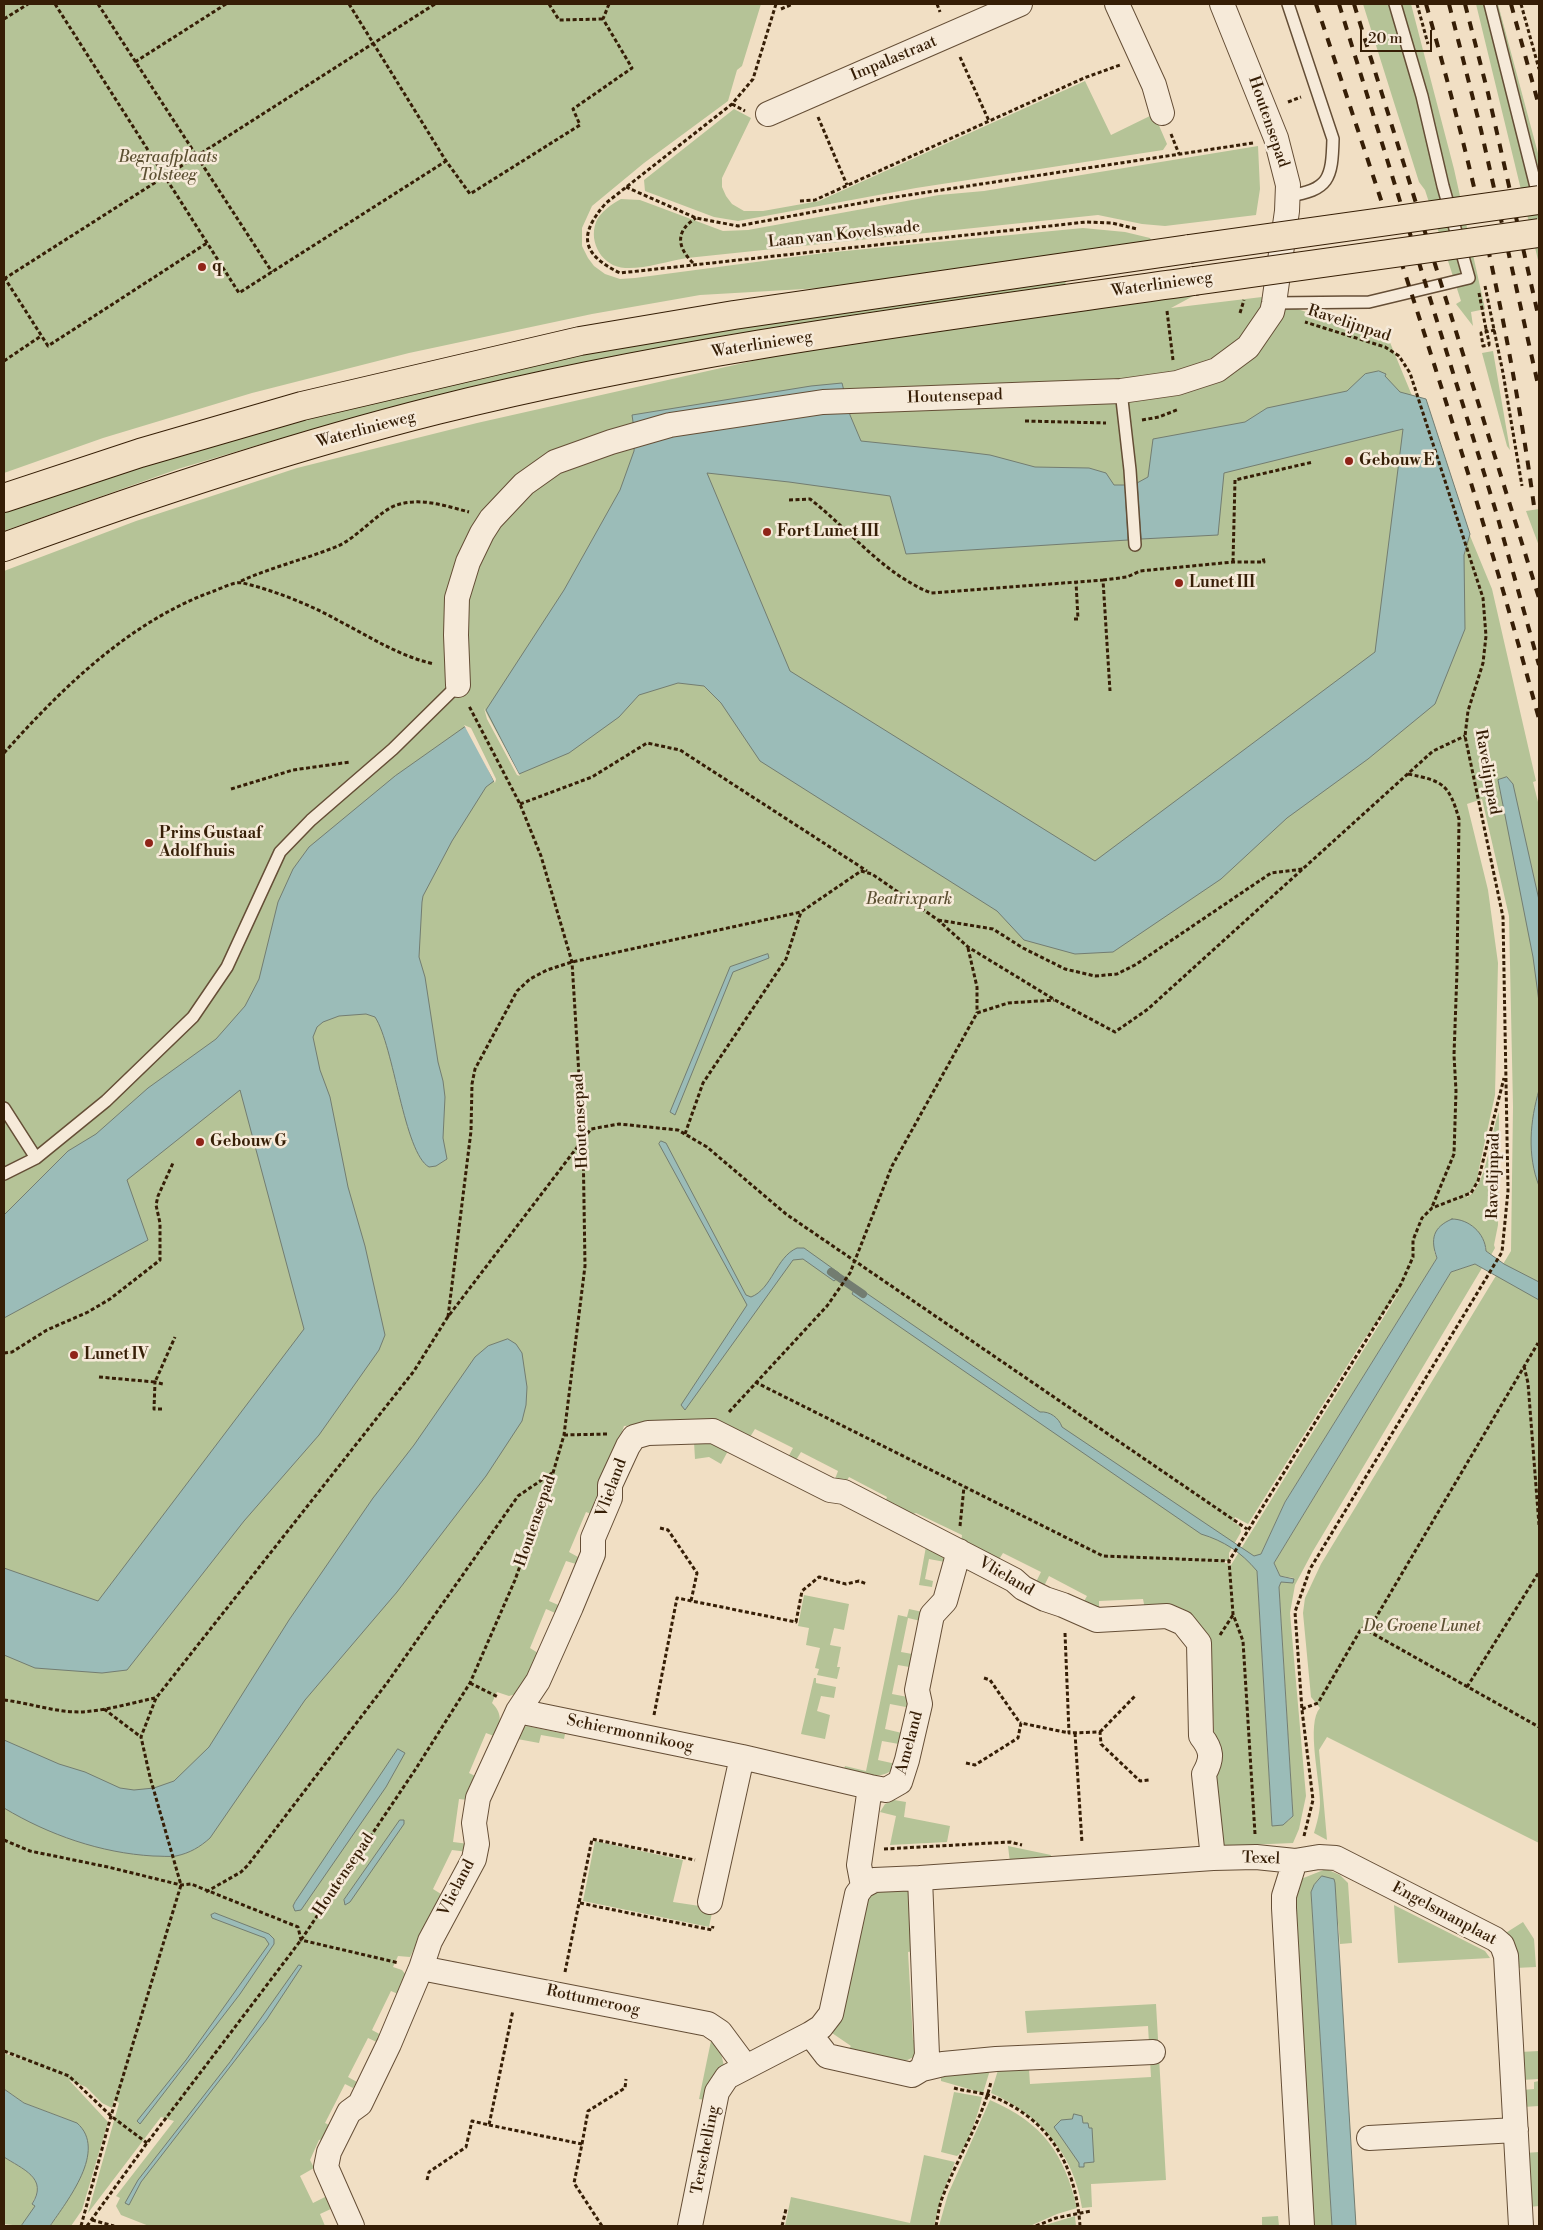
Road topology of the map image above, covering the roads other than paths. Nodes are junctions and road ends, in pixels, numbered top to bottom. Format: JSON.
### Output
{"nodes":[{"id":1,"x":1020,"y":4,"type":"edge"},
{"id":2,"x":1117,"y":4,"type":"edge"},
{"id":3,"x":1222,"y":4,"type":"edge"},
{"id":4,"x":1288,"y":4,"type":"edge"},
{"id":5,"x":1395,"y":4,"type":"edge"},
{"id":6,"x":1490,"y":4,"type":"edge"},
{"id":7,"x":1162,"y":113,"type":"dead end"},
{"id":8,"x":768,"y":114,"type":"dead end"},
{"id":9,"x":1288,"y":196,"type":"junction"},
{"id":10,"x":1539,"y":199,"type":"edge"},
{"id":11,"x":1539,"y":232,"type":"edge"},
{"id":12,"x":1273,"y":308,"type":"junction"},
{"id":13,"x":1121,"y":391,"type":"junction"},
{"id":14,"x":4,"y":498,"type":"edge"},
{"id":15,"x":1135,"y":545,"type":"dead end"},
{"id":16,"x":4,"y":546,"type":"edge"},
{"id":17,"x":458,"y":685,"type":"joint"},
{"id":18,"x":4,"y":1108,"type":"edge"},
{"id":19,"x":36,"y":1158,"type":"junction"},
{"id":20,"x":4,"y":1174,"type":"edge"},
{"id":21,"x":958,"y":1551,"type":"junction"},
{"id":22,"x":518,"y":1711,"type":"junction"},
{"id":23,"x":742,"y":1757,"type":"junction"},
{"id":24,"x":870,"y":1787,"type":"junction"},
{"id":25,"x":1213,"y":1858,"type":"junction"},
{"id":26,"x":1295,"y":1861,"type":"junction"},
{"id":27,"x":920,"y":1878,"type":"junction"},
{"id":28,"x":863,"y":1886,"type":"junction"},
{"id":29,"x":710,"y":1902,"type":"road end"},
{"id":30,"x":422,"y":1968,"type":"junction"},
{"id":31,"x":810,"y":2034,"type":"junction"},
{"id":32,"x":1153,"y":2052,"type":"dead end"},
{"id":33,"x":922,"y":2069,"type":"junction"},
{"id":34,"x":736,"y":2072,"type":"junction"},
{"id":35,"x":1516,"y":2130,"type":"junction"},
{"id":36,"x":1368,"y":2138,"type":"dead end"},
{"id":37,"x":352,"y":2226,"type":"edge"},
{"id":38,"x":690,"y":2226,"type":"edge"},
{"id":39,"x":1302,"y":2226,"type":"edge"},
{"id":40,"x":1521,"y":2226,"type":"edge"}],
"edges":[{"from":1,"to":8,"type":"street","name":"Impalastraat"},
{"from":2,"to":7,"type":"street"},
{"from":3,"to":9,"type":"street","name":"Houtensepad"},
{"from":4,"to":9,"type":"lane"},
{"from":5,"to":12,"type":"lane"},
{"from":6,"to":10,"type":"lane"},
{"from":9,"to":12,"type":"street","name":"Houtensepad"},
{"from":10,"to":14,"type":"main road","name":"Waterlinieweg","bridge":true},
{"from":11,"to":16,"type":"main road","name":"Waterlinieweg","bridge":true},
{"from":12,"to":13,"type":"street","name":"Houtensepad"},
{"from":13,"to":15,"type":"lane"},
{"from":13,"to":17,"type":"street","name":"Houtensepad"},
{"from":17,"to":19,"type":"lane"},
{"from":18,"to":19,"type":"lane"},
{"from":19,"to":20,"type":"lane"},
{"from":21,"to":22,"type":"street","name":"Vlieland"},
{"from":21,"to":24,"type":"street","name":"Ameland"},
{"from":21,"to":25,"type":"street","name":"Vlieland"},
{"from":22,"to":23,"type":"street","name":"Schiermonnikoog"},
{"from":22,"to":30,"type":"street","name":"Vlieland"},
{"from":23,"to":24,"type":"street","name":"Schiermonnikoog"},
{"from":23,"to":29,"type":"street"},
{"from":24,"to":28,"type":"street"},
{"from":25,"to":26,"type":"street","name":"Texel"},
{"from":25,"to":27,"type":"street","name":"Texel"},
{"from":26,"to":35,"type":"street","name":"Engelsmanplaat"},
{"from":26,"to":39,"type":"street","name":"Texel"},
{"from":27,"to":28,"type":"street"},
{"from":27,"to":33,"type":"street"},
{"from":28,"to":31,"type":"street"},
{"from":30,"to":34,"type":"street","name":"Rottumeroog"},
{"from":30,"to":37,"type":"street","name":"Vlieland"},
{"from":31,"to":33,"type":"street"},
{"from":31,"to":34,"type":"street"},
{"from":32,"to":33,"type":"street"},
{"from":34,"to":38,"type":"street","name":"Terschelling"},
{"from":35,"to":36,"type":"street"},
{"from":35,"to":40,"type":"street","name":"Engelsmanplaat"}]}
